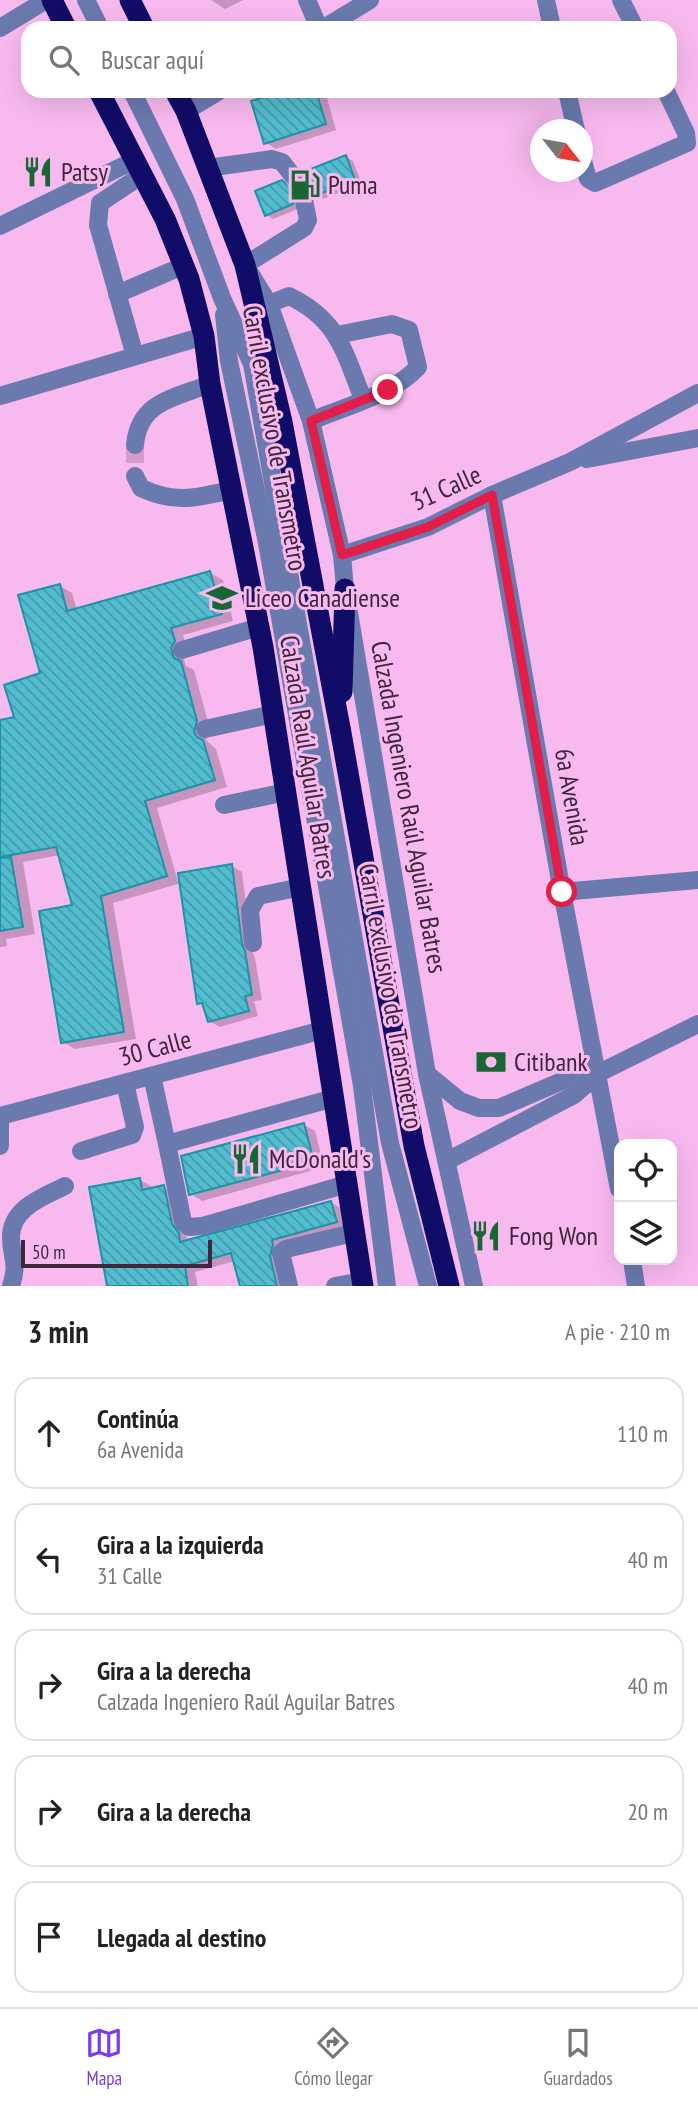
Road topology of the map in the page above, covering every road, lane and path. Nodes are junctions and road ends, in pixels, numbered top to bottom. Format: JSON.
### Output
{"nodes":[{"id":1,"x":46,"y":0,"type":"edge"},
{"id":2,"x":52,"y":0,"type":"edge"},
{"id":3,"x":86,"y":0,"type":"edge"},
{"id":4,"x":130,"y":0,"type":"edge"},
{"id":5,"x":306,"y":0,"type":"edge"},
{"id":6,"x":370,"y":0,"type":"edge"},
{"id":7,"x":546,"y":0,"type":"edge"},
{"id":8,"x":621,"y":0,"type":"edge"},
{"id":9,"x":62,"y":21,"type":"edge"},
{"id":10,"x":96,"y":21,"type":"edge"},
{"id":11,"x":140,"y":21,"type":"edge"},
{"id":12,"x":317,"y":21,"type":"edge"},
{"id":13,"x":333,"y":21,"type":"edge"},
{"id":14,"x":550,"y":21,"type":"edge"},
{"id":15,"x":632,"y":21,"type":"edge"},
{"id":16,"x":0,"y":28,"type":"edge"},
{"id":17,"x":103,"y":98,"type":"edge"},
{"id":18,"x":135,"y":98,"type":"edge"},
{"id":19,"x":180,"y":98,"type":"edge"},
{"id":20,"x":207,"y":98,"type":"edge"},
{"id":21,"x":569,"y":98,"type":"edge"},
{"id":22,"x":669,"y":98,"type":"edge"},
{"id":23,"x":186,"y":111,"type":"junction"},
{"id":24,"x":573,"y":119,"type":"edge"},
{"id":25,"x":139,"y":167,"type":"junction"},
{"id":26,"x":207,"y":168,"type":"junction"},
{"id":27,"x":293,"y":176,"type":"tunnel mouth"},
{"id":28,"x":592,"y":182,"type":"edge"},
{"id":29,"x":304,"y":200,"type":"tunnel mouth"},
{"id":30,"x":0,"y":226,"type":"edge"},
{"id":31,"x":245,"y":265,"type":"junction"},
{"id":32,"x":183,"y":266,"type":"junction"},
{"id":33,"x":117,"y":294,"type":"junction"},
{"id":34,"x":222,"y":298,"type":"junction"},
{"id":35,"x":269,"y":304,"type":"junction"},
{"id":36,"x":337,"y":335,"type":"junction"},
{"id":37,"x":204,"y":336,"type":"junction"},
{"id":38,"x":135,"y":356,"type":"junction"},
{"id":39,"x":210,"y":384,"type":"junction"},
{"id":40,"x":698,"y":393,"type":"edge"},
{"id":41,"x":0,"y":396,"type":"edge"},
{"id":42,"x":363,"y":399,"type":"junction"},
{"id":43,"x":311,"y":421,"type":"junction"},
{"id":44,"x":698,"y":438,"type":"edge"},
{"id":45,"x":135,"y":445,"type":"tunnel mouth"},
{"id":46,"x":570,"y":462,"type":"junction"},
{"id":47,"x":135,"y":476,"type":"dead end"},
{"id":48,"x":231,"y":490,"type":"junction"},
{"id":49,"x":492,"y":495,"type":"junction"},
{"id":50,"x":342,"y":555,"type":"junction"},
{"id":51,"x":345,"y":589,"type":"junction"},
{"id":52,"x":259,"y":627,"type":"junction"},
{"id":53,"x":182,"y":650,"type":"dead end"},
{"id":54,"x":273,"y":714,"type":"junction"},
{"id":55,"x":205,"y":729,"type":"dead end"},
{"id":56,"x":341,"y":733,"type":"junction"},
{"id":57,"x":286,"y":792,"type":"junction"},
{"id":58,"x":223,"y":804,"type":"dead end"},
{"id":59,"x":698,"y":880,"type":"edge"},
{"id":60,"x":300,"y":887,"type":"junction"},
{"id":61,"x":562,"y":892,"type":"junction"},
{"id":62,"x":253,"y":943,"type":"dead end"},
{"id":63,"x":698,"y":1024,"type":"edge"},
{"id":64,"x":323,"y":1030,"type":"junction"},
{"id":65,"x":599,"y":1073,"type":"junction"},
{"id":66,"x":428,"y":1074,"type":"junction"},
{"id":67,"x":152,"y":1076,"type":"junction"},
{"id":68,"x":125,"y":1083,"type":"junction"},
{"id":69,"x":334,"y":1098,"type":"junction"},
{"id":70,"x":0,"y":1116,"type":"edge"},
{"id":71,"x":0,"y":1123,"type":"edge"},
{"id":72,"x":167,"y":1144,"type":"junction"},
{"id":73,"x":0,"y":1146,"type":"edge"},
{"id":74,"x":81,"y":1151,"type":"dead end"},
{"id":75,"x":614,"y":1160,"type":"edge"},
{"id":76,"x":447,"y":1161,"type":"junction"},
{"id":77,"x":347,"y":1184,"type":"junction"},
{"id":78,"x":65,"y":1186,"type":"dead end"},
{"id":79,"x":353,"y":1233,"type":"junction"},
{"id":80,"x":633,"y":1265,"type":"edge"},
{"id":81,"x":363,"y":1283,"type":"edge"},
{"id":82,"x":11,"y":1286,"type":"edge"},
{"id":83,"x":289,"y":1286,"type":"edge"},
{"id":84,"x":335,"y":1286,"type":"edge"},
{"id":85,"x":387,"y":1286,"type":"edge"},
{"id":86,"x":428,"y":1286,"type":"edge"},
{"id":87,"x":449,"y":1286,"type":"edge"},
{"id":88,"x":474,"y":1286,"type":"edge"},
{"id":89,"x":636,"y":1286,"type":"edge"}],
"edges":[{"from":1,"to":16,"type":"street"},
{"from":2,"to":9,"type":"highway"},
{"from":3,"to":10,"type":"street"},
{"from":4,"to":11,"type":"highway"},
{"from":5,"to":12,"type":"street"},
{"from":6,"to":13,"type":"street"},
{"from":7,"to":14,"type":"street"},
{"from":8,"to":15,"type":"street"},
{"from":17,"to":25,"type":"highway","name":"Calzada Raúl Aguilar Batres"},
{"from":18,"to":34,"type":"street"},
{"from":19,"to":23,"type":"highway","name":"Calzada Raúl Aguilar Batres"},
{"from":20,"to":23,"type":"street"},
{"from":21,"to":24,"type":"street"},
{"from":22,"to":28,"type":"street"},
{"from":23,"to":26,"type":"highway","name":"Calzada Raúl Aguilar Batres"},
{"from":25,"to":30,"type":"street"},
{"from":25,"to":32,"type":"highway","name":"Calzada Raúl Aguilar Batres"},
{"from":25,"to":33,"type":"street"},
{"from":26,"to":27,"type":"street"},
{"from":26,"to":31,"type":"highway","name":"Calzada Raúl Aguilar Batres"},
{"from":29,"to":31,"type":"street"},
{"from":31,"to":35,"type":"street","name":"Calzada Ingeniero Raúl Aguilar Batres"},
{"from":31,"to":56,"type":"highway","name":"Calzada Raúl Aguilar Batres"},
{"from":32,"to":33,"type":"street"},
{"from":32,"to":37,"type":"highway","name":"Calzada Raúl Aguilar Batres"},
{"from":33,"to":38,"type":"street"},
{"from":34,"to":85,"type":"street","name":"Carril exclusivo de Transmetro"},
{"from":34,"to":86,"type":"street","name":"Carril exclusivo de Transmetro"},
{"from":35,"to":36,"type":"street"},
{"from":35,"to":43,"type":"street","name":"Calzada Ingeniero Raúl Aguilar Batres"},
{"from":36,"to":42,"type":"street"},
{"from":36,"to":42,"type":"street"},
{"from":37,"to":38,"type":"street"},
{"from":37,"to":39,"type":"highway","name":"Calzada Raúl Aguilar Batres"},
{"from":38,"to":41,"type":"street"},
{"from":39,"to":45,"type":"street"},
{"from":39,"to":48,"type":"highway","name":"Calzada Raúl Aguilar Batres"},
{"from":40,"to":46,"type":"street","name":"31 Calle"},
{"from":42,"to":43,"type":"street"},
{"from":43,"to":50,"type":"street","name":"Calzada Ingeniero Raúl Aguilar Batres"},
{"from":44,"to":46,"type":"street","name":"31 Calle"},
{"from":46,"to":49,"type":"street","name":"31 Calle"},
{"from":47,"to":48,"type":"street"},
{"from":48,"to":52,"type":"highway","name":"Calzada Raúl Aguilar Batres"},
{"from":49,"to":50,"type":"street","name":"31 Calle"},
{"from":49,"to":61,"type":"street","name":"6a Avenida"},
{"from":50,"to":51,"type":"street","name":"Calzada Ingeniero Raúl Aguilar Batres"},
{"from":51,"to":56,"type":"highway"},
{"from":51,"to":66,"type":"street","name":"Calzada Ingeniero Raúl Aguilar Batres"},
{"from":52,"to":53,"type":"street"},
{"from":52,"to":54,"type":"highway","name":"Calzada Raúl Aguilar Batres"},
{"from":54,"to":55,"type":"street"},
{"from":54,"to":57,"type":"highway","name":"Calzada Raúl Aguilar Batres"},
{"from":56,"to":87,"type":"highway","name":"Calzada Raúl Aguilar Batres"},
{"from":57,"to":58,"type":"street"},
{"from":57,"to":60,"type":"highway","name":"Calzada Raúl Aguilar Batres"},
{"from":59,"to":61,"type":"street"},
{"from":60,"to":62,"type":"street"},
{"from":60,"to":64,"type":"highway","name":"Calzada Raúl Aguilar Batres"},
{"from":61,"to":65,"type":"street","name":"6a Avenida"},
{"from":63,"to":65,"type":"street"},
{"from":64,"to":67,"type":"street","name":"30 Calle"},
{"from":64,"to":69,"type":"highway","name":"Calzada Raúl Aguilar Batres"},
{"from":65,"to":66,"type":"street"},
{"from":65,"to":75,"type":"street","name":"6a Avenida"},
{"from":65,"to":76,"type":"street"},
{"from":66,"to":76,"type":"street","name":"Calzada Ingeniero Raúl Aguilar Batres"},
{"from":67,"to":68,"type":"street","name":"30 Calle"},
{"from":67,"to":72,"type":"street"},
{"from":68,"to":70,"type":"street","name":"30 Calle"},
{"from":68,"to":74,"type":"street"},
{"from":69,"to":72,"type":"street"},
{"from":69,"to":77,"type":"highway","name":"Calzada Raúl Aguilar Batres"},
{"from":71,"to":73,"type":"street"},
{"from":72,"to":77,"type":"street"},
{"from":76,"to":88,"type":"street","name":"Calzada Ingeniero Raúl Aguilar Batres"},
{"from":77,"to":79,"type":"highway","name":"Calzada Raúl Aguilar Batres"},
{"from":78,"to":82,"type":"street"},
{"from":79,"to":81,"type":"highway","name":"Calzada Raúl Aguilar Batres"},
{"from":79,"to":83,"type":"street"},
{"from":80,"to":89,"type":"street"},
{"from":81,"to":84,"type":"street"}]}
